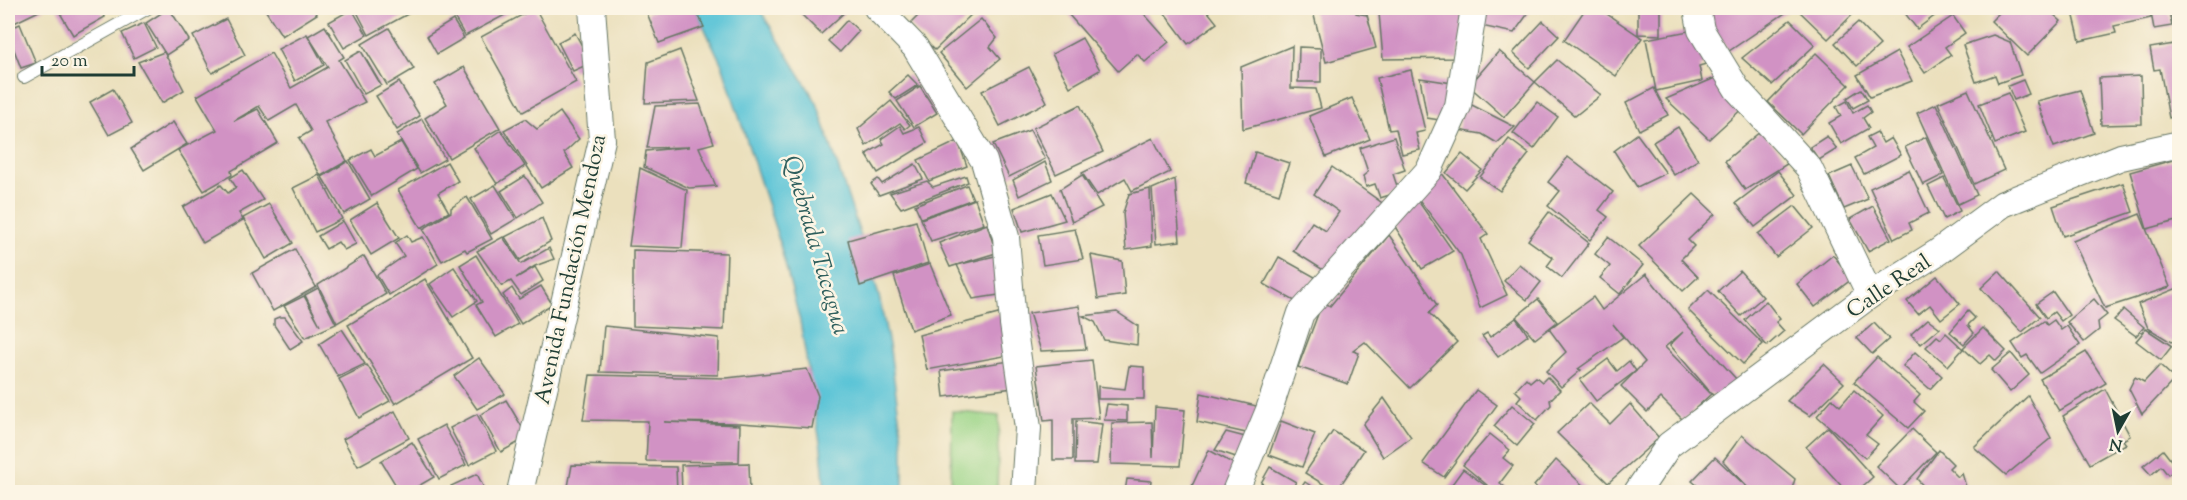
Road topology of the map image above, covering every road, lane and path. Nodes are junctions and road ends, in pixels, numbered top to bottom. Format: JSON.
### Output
{"nodes":[{"id":1,"x":148,"y":8,"type":"edge"},
{"id":2,"x":592,"y":8,"type":"edge"},
{"id":3,"x":877,"y":8,"type":"edge"},
{"id":4,"x":1474,"y":8,"type":"edge"},
{"id":5,"x":1697,"y":8,"type":"edge"},
{"id":6,"x":24,"y":77,"type":"dead end"},
{"id":7,"x":2180,"y":144,"type":"edge"},
{"id":8,"x":1870,"y":295,"type":"junction"},
{"id":9,"x":520,"y":492,"type":"edge"},
{"id":10,"x":1024,"y":492,"type":"edge"},
{"id":11,"x":1235,"y":492,"type":"edge"},
{"id":12,"x":1637,"y":492,"type":"edge"}],
"edges":[{"from":1,"to":6,"type":"lane"},
{"from":2,"to":9,"type":"street","name":"Avenida Fundación Mendoza"},
{"from":3,"to":10,"type":"street"},
{"from":4,"to":11,"type":"street"},
{"from":5,"to":8,"type":"street"},
{"from":7,"to":8,"type":"street","name":"Calle Real"},
{"from":8,"to":12,"type":"street","name":"Calle Real"}]}
